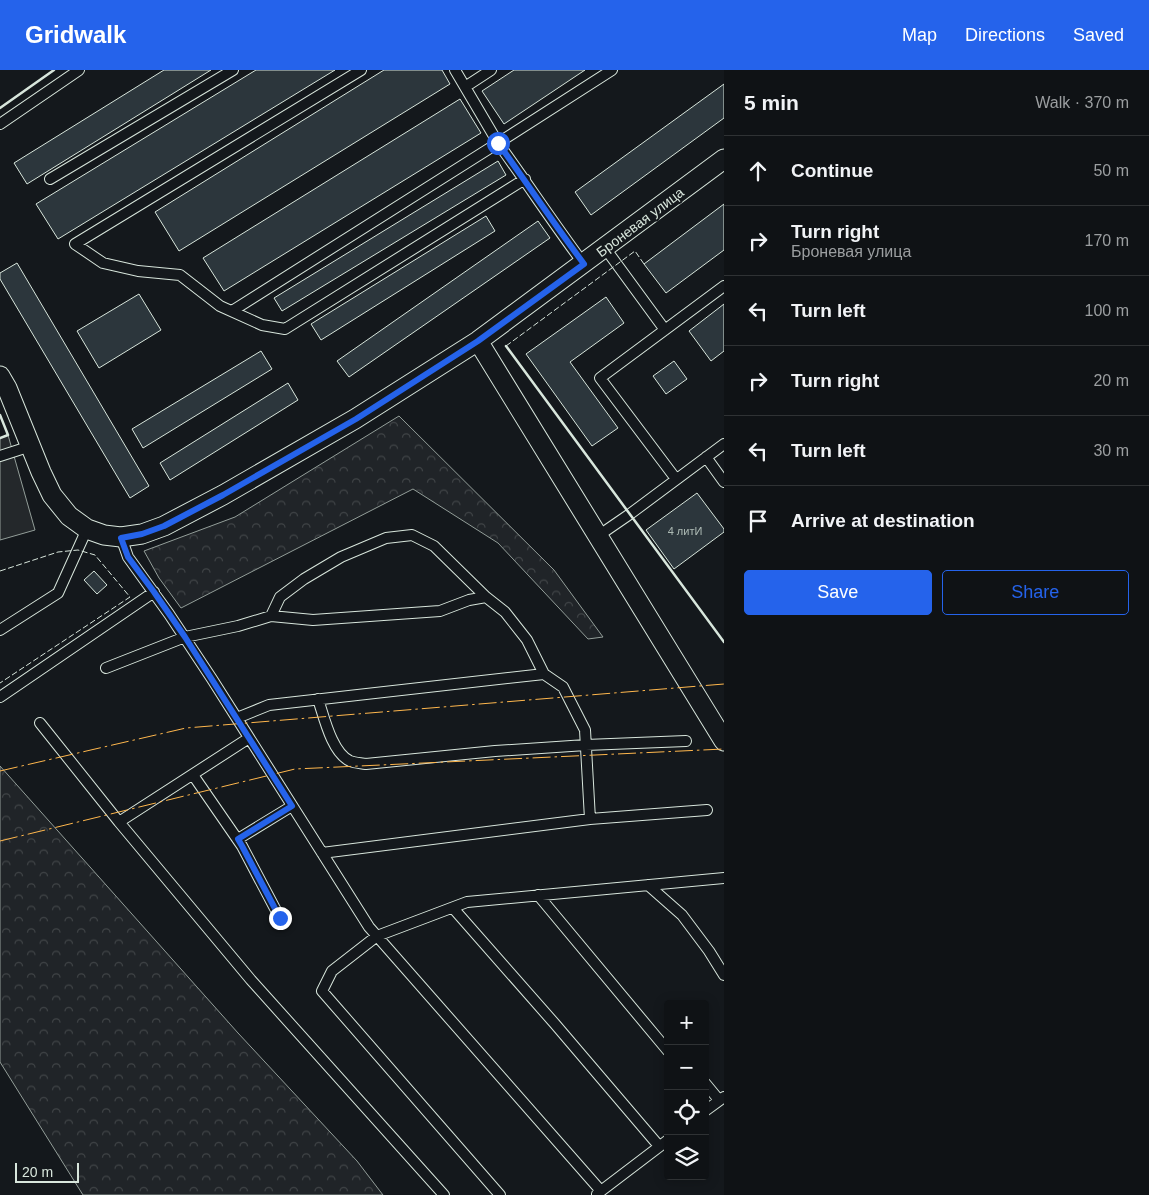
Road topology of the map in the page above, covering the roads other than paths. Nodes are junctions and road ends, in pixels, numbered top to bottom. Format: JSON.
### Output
{"nodes":[{"id":1,"x":80,"y":70,"type":"edge"},
{"id":2,"x":232,"y":70,"type":"edge"},
{"id":3,"x":362,"y":70,"type":"edge"},
{"id":4,"x":455,"y":70,"type":"edge"},
{"id":5,"x":491,"y":70,"type":"edge"},
{"id":6,"x":612,"y":70,"type":"edge"},
{"id":7,"x":465,"y":87,"type":"junction"},
{"id":8,"x":0,"y":124,"type":"edge"},
{"id":9,"x":498,"y":143,"type":"junction"},
{"id":10,"x":724,"y":159,"type":"edge"},
{"id":11,"x":525,"y":179,"type":"junction"},
{"id":12,"x":50,"y":180,"type":"dead end"},
{"id":13,"x":605,"y":248,"type":"junction"},
{"id":14,"x":584,"y":264,"type":"junction"},
{"id":15,"x":724,"y":286,"type":"edge"},
{"id":16,"x":232,"y":311,"type":"junction"},
{"id":17,"x":665,"y":330,"type":"junction"},
{"id":18,"x":478,"y":341,"type":"junction"},
{"id":19,"x":0,"y":376,"type":"edge"},
{"id":20,"x":724,"y":444,"type":"edge"},
{"id":21,"x":30,"y":446,"type":"junction"},
{"id":22,"x":0,"y":456,"type":"edge"},
{"id":23,"x":706,"y":457,"type":"junction"},
{"id":24,"x":676,"y":479,"type":"junction"},
{"id":25,"x":724,"y":482,"type":"edge"},
{"id":26,"x":87,"y":528,"type":"junction"},
{"id":27,"x":598,"y":536,"type":"junction"},
{"id":28,"x":121,"y":538,"type":"junction"},
{"id":29,"x":154,"y":592,"type":"junction"},
{"id":30,"x":486,"y":596,"type":"junction"},
{"id":31,"x":271,"y":616,"type":"junction"},
{"id":32,"x":0,"y":630,"type":"edge"},
{"id":33,"x":185,"y":637,"type":"junction"},
{"id":34,"x":106,"y":668,"type":"dead end"},
{"id":35,"x":544,"y":674,"type":"junction"},
{"id":36,"x":0,"y":697,"type":"edge"},
{"id":37,"x":318,"y":699,"type":"junction"},
{"id":38,"x":237,"y":718,"type":"junction"},
{"id":39,"x":40,"y":723,"type":"dead end"},
{"id":40,"x":249,"y":738,"type":"junction"},
{"id":41,"x":686,"y":741,"type":"dead end"},
{"id":42,"x":724,"y":741,"type":"edge"},
{"id":43,"x":586,"y":745,"type":"junction"},
{"id":44,"x":192,"y":775,"type":"junction"},
{"id":45,"x":292,"y":806,"type":"junction"},
{"id":46,"x":707,"y":810,"type":"dead end"},
{"id":47,"x":590,"y":819,"type":"junction"},
{"id":48,"x":119,"y":822,"type":"junction"},
{"id":49,"x":238,"y":839,"type":"junction"},
{"id":50,"x":322,"y":853,"type":"junction"},
{"id":51,"x":724,"y":878,"type":"edge"},
{"id":52,"x":648,"y":885,"type":"junction"},
{"id":53,"x":538,"y":895,"type":"junction"},
{"id":54,"x":453,"y":908,"type":"junction"},
{"id":55,"x":280,"y":918,"type":"dead end"},
{"id":56,"x":377,"y":936,"type":"junction"},
{"id":57,"x":724,"y":975,"type":"edge"},
{"id":58,"x":664,"y":1046,"type":"edge"},
{"id":59,"x":709,"y":1087,"type":"edge"},
{"id":60,"x":722,"y":1098,"type":"edge"},
{"id":61,"x":709,"y":1108,"type":"edge"},
{"id":62,"x":664,"y":1143,"type":"edge"},
{"id":63,"x":599,"y":1193,"type":"edge"},
{"id":64,"x":444,"y":1195,"type":"edge"},
{"id":65,"x":500,"y":1195,"type":"edge"}],
"edges":[{"from":1,"to":8,"type":"lane"},
{"from":2,"to":12,"type":"lane"},
{"from":3,"to":16,"type":"lane"},
{"from":4,"to":7,"type":"lane"},
{"from":5,"to":7,"type":"lane"},
{"from":6,"to":9,"type":"lane"},
{"from":7,"to":9,"type":"lane"},
{"from":9,"to":11,"type":"lane"},
{"from":9,"to":16,"type":"lane"},
{"from":10,"to":13,"type":"street","name":"Броневая улица"},
{"from":11,"to":14,"type":"lane"},
{"from":11,"to":16,"type":"lane"},
{"from":13,"to":14,"type":"street","name":"Броневая улица"},
{"from":13,"to":17,"type":"lane"},
{"from":14,"to":18,"type":"street","name":"Броневая улица"},
{"from":15,"to":17,"type":"lane"},
{"from":17,"to":24,"type":"lane"},
{"from":18,"to":27,"type":"street"},
{"from":18,"to":28,"type":"street","name":"Броневая улица"},
{"from":19,"to":21,"type":"street","name":"Броневая улица"},
{"from":20,"to":23,"type":"lane"},
{"from":21,"to":22,"type":"lane"},
{"from":21,"to":26,"type":"street","name":"Броневая улица"},
{"from":23,"to":24,"type":"lane"},
{"from":23,"to":25,"type":"lane"},
{"from":24,"to":27,"type":"lane"},
{"from":26,"to":28,"type":"street","name":"Броневая улица"},
{"from":26,"to":32,"type":"lane"},
{"from":27,"to":42,"type":"street"},
{"from":28,"to":29,"type":"lane"},
{"from":29,"to":33,"type":"lane"},
{"from":29,"to":36,"type":"lane"},
{"from":30,"to":31,"type":"lane"},
{"from":30,"to":31,"type":"lane"},
{"from":30,"to":35,"type":"lane"},
{"from":31,"to":33,"type":"lane"},
{"from":33,"to":34,"type":"lane"},
{"from":33,"to":38,"type":"lane"},
{"from":35,"to":37,"type":"lane"},
{"from":35,"to":43,"type":"lane"},
{"from":37,"to":38,"type":"lane"},
{"from":37,"to":43,"type":"lane"},
{"from":38,"to":40,"type":"lane"},
{"from":39,"to":48,"type":"lane"},
{"from":40,"to":44,"type":"lane"},
{"from":40,"to":45,"type":"lane"},
{"from":41,"to":43,"type":"lane"},
{"from":43,"to":47,"type":"lane"},
{"from":44,"to":48,"type":"lane"},
{"from":44,"to":49,"type":"lane"},
{"from":45,"to":49,"type":"lane"},
{"from":45,"to":50,"type":"lane"},
{"from":46,"to":47,"type":"lane"},
{"from":47,"to":50,"type":"lane"},
{"from":48,"to":64,"type":"lane"},
{"from":49,"to":55,"type":"lane"},
{"from":50,"to":56,"type":"lane"},
{"from":51,"to":52,"type":"lane"},
{"from":52,"to":53,"type":"lane"},
{"from":52,"to":57,"type":"lane"},
{"from":53,"to":54,"type":"lane"},
{"from":53,"to":58,"type":"lane"},
{"from":54,"to":56,"type":"lane"},
{"from":54,"to":62,"type":"lane"},
{"from":56,"to":63,"type":"lane"},
{"from":56,"to":65,"type":"lane"},
{"from":59,"to":60,"type":"lane"},
{"from":60,"to":61,"type":"lane"},
{"from":62,"to":63,"type":"lane"}]}
